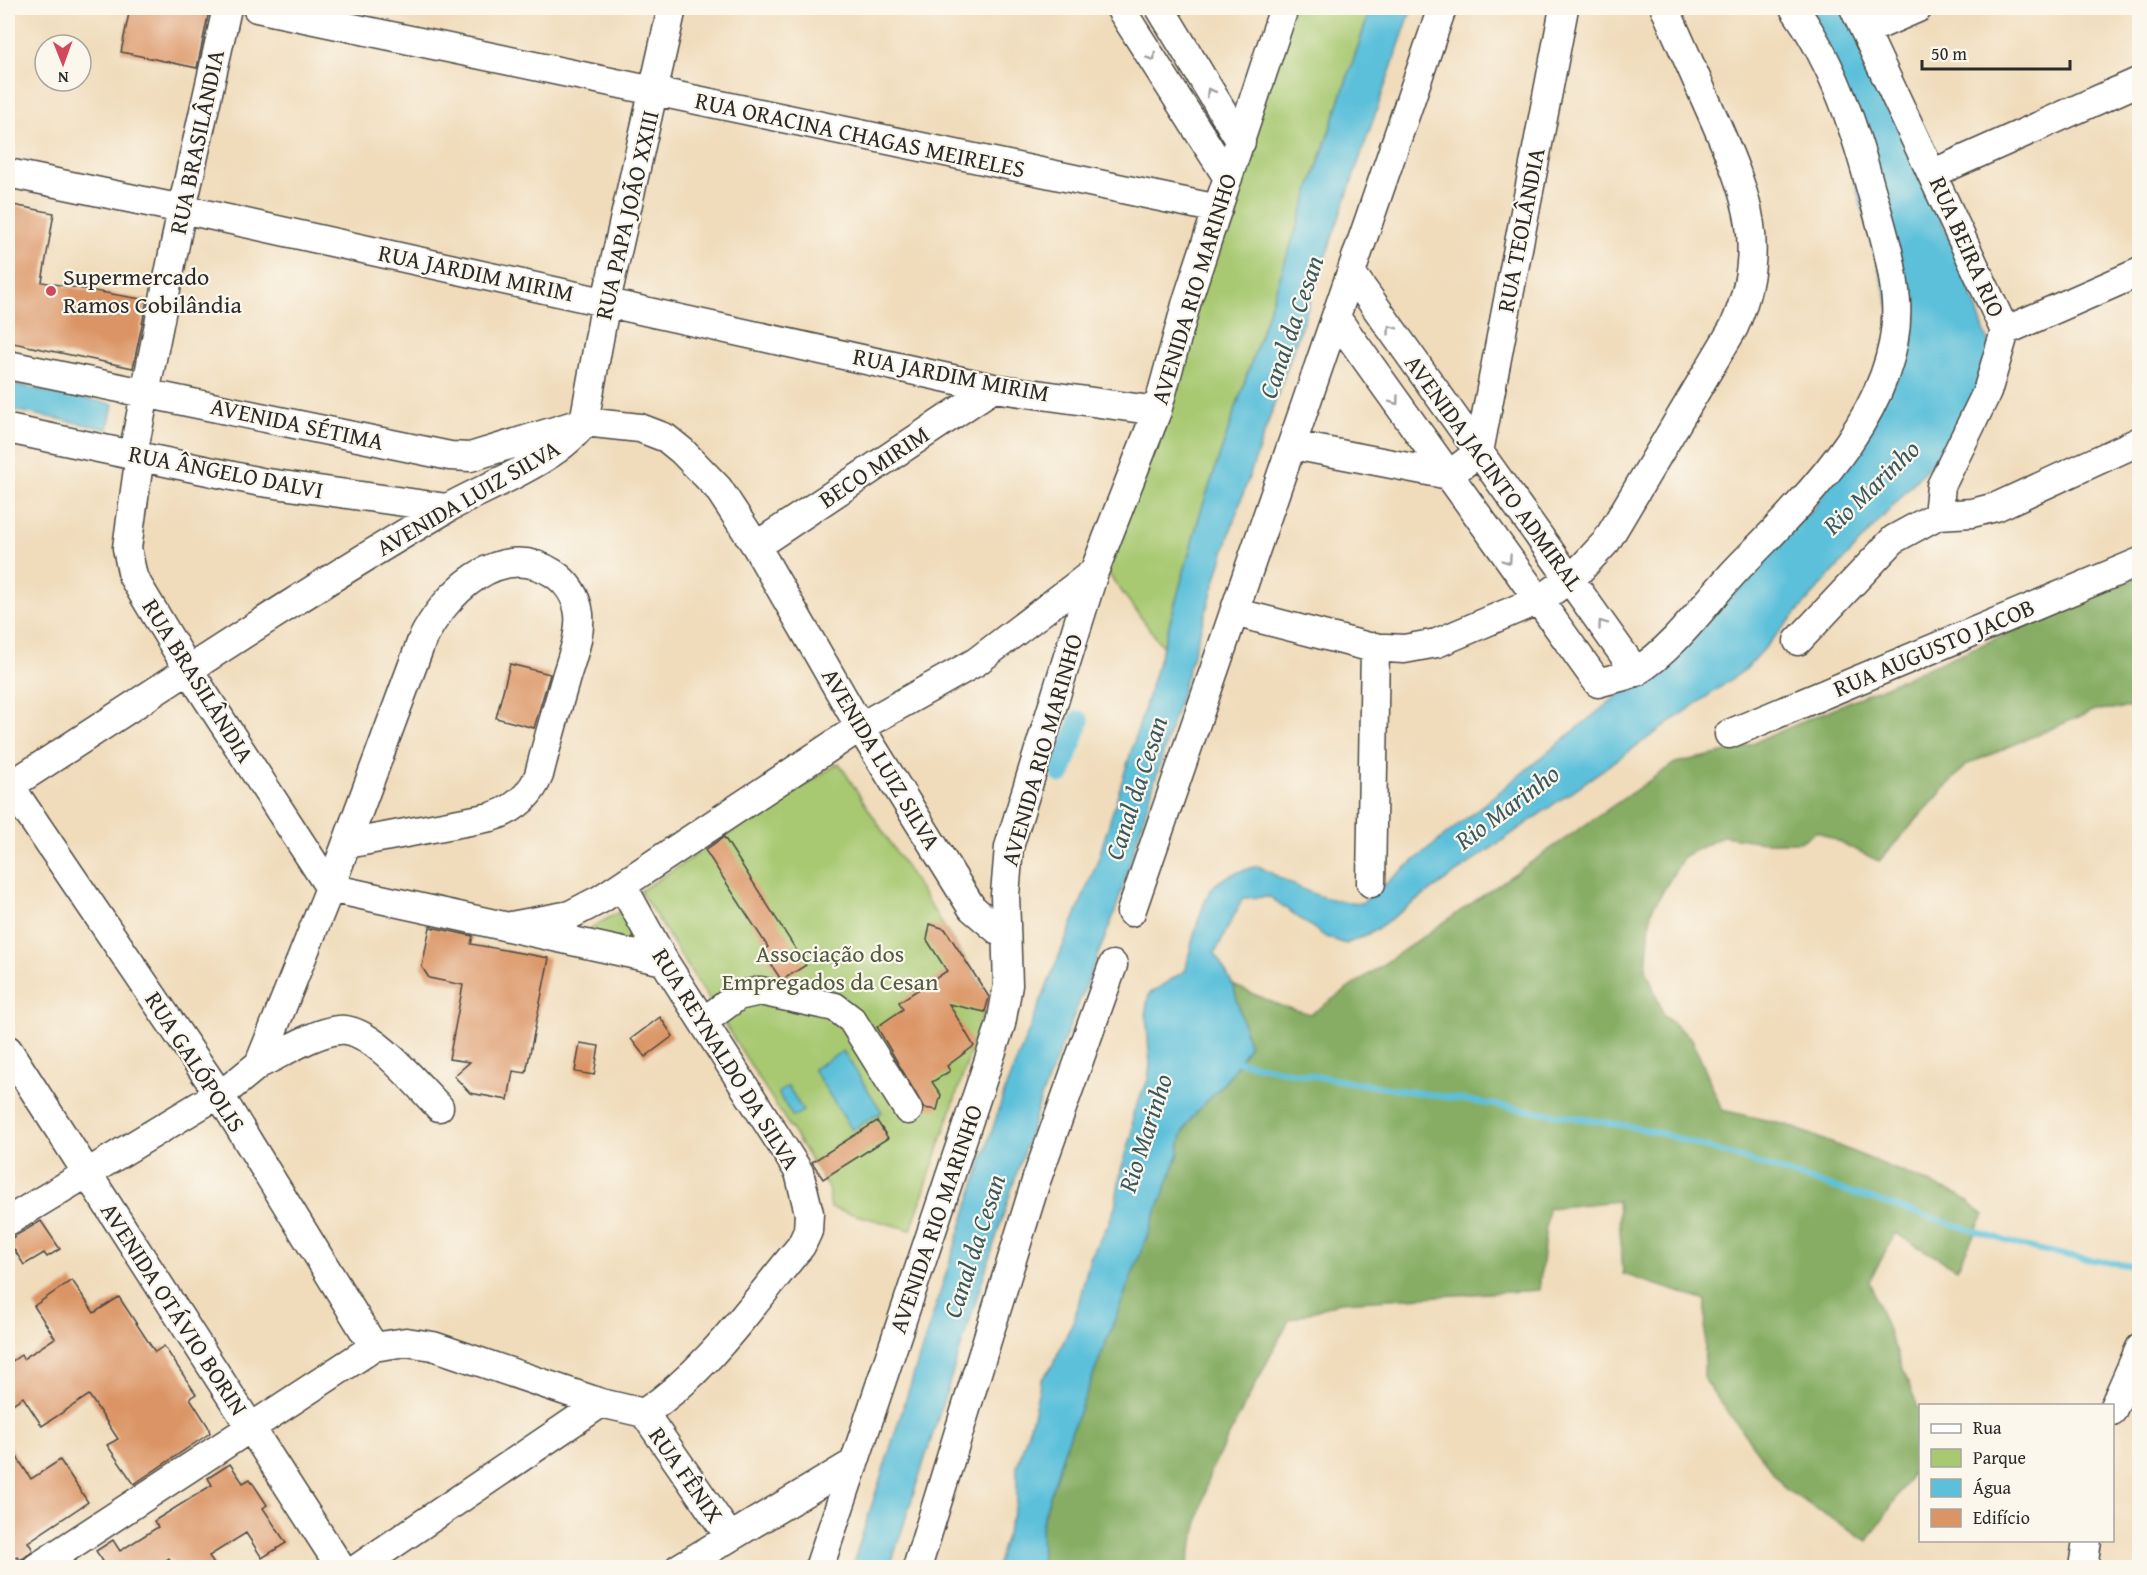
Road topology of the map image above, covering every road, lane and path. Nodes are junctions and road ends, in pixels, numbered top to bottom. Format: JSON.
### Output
{"nodes":[{"id":1,"x":227,"y":8,"type":"edge"},
{"id":2,"x":257,"y":8,"type":"edge"},
{"id":3,"x":672,"y":8,"type":"edge"},
{"id":4,"x":1120,"y":8,"type":"edge"},
{"id":5,"x":1160,"y":8,"type":"edge"},
{"id":6,"x":1284,"y":8,"type":"edge"},
{"id":7,"x":1442,"y":8,"type":"edge"},
{"id":8,"x":1564,"y":8,"type":"edge"},
{"id":9,"x":1665,"y":8,"type":"edge"},
{"id":10,"x":1794,"y":8,"type":"edge"},
{"id":11,"x":1918,"y":8,"type":"edge"},
{"id":12,"x":1860,"y":19,"type":"edge"},
{"id":13,"x":2139,"y":81,"type":"edge"},
{"id":14,"x":654,"y":92,"type":"junction"},
{"id":15,"x":1241,"y":142,"type":"junction"},
{"id":16,"x":8,"y":173,"type":"edge"},
{"id":17,"x":1934,"y":173,"type":"junction"},
{"id":18,"x":1228,"y":178,"type":"junction"},
{"id":19,"x":182,"y":209,"type":"junction"},
{"id":20,"x":1218,"y":209,"type":"junction"},
{"id":21,"x":2139,"y":272,"type":"edge"},
{"id":22,"x":1352,"y":274,"type":"junction"},
{"id":23,"x":606,"y":301,"type":"junction"},
{"id":24,"x":1336,"y":320,"type":"junction"},
{"id":25,"x":2006,"y":331,"type":"junction"},
{"id":26,"x":8,"y":365,"type":"edge"},
{"id":27,"x":993,"y":388,"type":"junction"},
{"id":28,"x":144,"y":392,"type":"junction"},
{"id":29,"x":1157,"y":411,"type":"junction"},
{"id":30,"x":584,"y":423,"type":"junction"},
{"id":31,"x":8,"y":429,"type":"edge"},
{"id":32,"x":2139,"y":441,"type":"edge"},
{"id":33,"x":1293,"y":445,"type":"junction"},
{"id":34,"x":1479,"y":452,"type":"junction"},
{"id":35,"x":136,"y":454,"type":"junction"},
{"id":36,"x":1449,"y":475,"type":"junction"},
{"id":37,"x":447,"y":508,"type":"junction"},
{"id":38,"x":1938,"y":515,"type":"junction"},
{"id":39,"x":756,"y":546,"type":"junction"},
{"id":40,"x":2139,"y":562,"type":"edge"},
{"id":41,"x":1094,"y":572,"type":"junction"},
{"id":42,"x":1569,"y":579,"type":"junction"},
{"id":43,"x":1537,"y":601,"type":"junction"},
{"id":44,"x":1234,"y":612,"type":"junction"},
{"id":45,"x":1798,"y":641,"type":"dead end"},
{"id":46,"x":1376,"y":647,"type":"junction"},
{"id":47,"x":188,"y":669,"type":"junction"},
{"id":48,"x":1636,"y":672,"type":"junction"},
{"id":49,"x":860,"y":728,"type":"junction"},
{"id":50,"x":1729,"y":734,"type":"dead end"},
{"id":51,"x":8,"y":785,"type":"edge"},
{"id":52,"x":347,"y":844,"type":"junction"},
{"id":53,"x":1371,"y":883,"type":"dead end"},
{"id":54,"x":622,"y":885,"type":"junction"},
{"id":55,"x":330,"y":888,"type":"junction"},
{"id":56,"x":1131,"y":912,"type":"dead end"},
{"id":57,"x":511,"y":926,"type":"junction"},
{"id":58,"x":1006,"y":937,"type":"junction"},
{"id":59,"x":664,"y":961,"type":"junction"},
{"id":60,"x":1113,"y":965,"type":"dead end"},
{"id":61,"x":704,"y":1022,"type":"junction"},
{"id":62,"x":8,"y":1050,"type":"edge"},
{"id":63,"x":259,"y":1064,"type":"junction"},
{"id":64,"x":219,"y":1094,"type":"junction"},
{"id":65,"x":439,"y":1107,"type":"dead end"},
{"id":66,"x":908,"y":1110,"type":"dead end"},
{"id":67,"x":87,"y":1173,"type":"junction"},
{"id":68,"x":8,"y":1221,"type":"edge"},
{"id":69,"x":374,"y":1347,"type":"junction"},
{"id":70,"x":2139,"y":1347,"type":"edge"},
{"id":71,"x":601,"y":1403,"type":"junction"},
{"id":72,"x":2114,"y":1406,"type":"edge"},
{"id":73,"x":644,"y":1413,"type":"junction"},
{"id":74,"x":251,"y":1429,"type":"junction"},
{"id":75,"x":852,"y":1464,"type":"junction"},
{"id":76,"x":729,"y":1536,"type":"junction"},
{"id":77,"x":2087,"y":1542,"type":"edge"},
{"id":78,"x":36,"y":1568,"type":"edge"},
{"id":79,"x":341,"y":1568,"type":"edge"},
{"id":80,"x":358,"y":1568,"type":"edge"},
{"id":81,"x":679,"y":1568,"type":"edge"},
{"id":82,"x":819,"y":1568,"type":"edge"},
{"id":83,"x":917,"y":1568,"type":"edge"},
{"id":84,"x":2083,"y":1568,"type":"edge"}],
"edges":[{"from":1,"to":19,"type":"street","name":"RUA BRASILÂNDIA"},
{"from":2,"to":14,"type":"street","name":"RUA ORACINA CHAGAS MEIRELES"},
{"from":3,"to":14,"type":"street","name":"RUA PAPA JOÃO XXIII"},
{"from":4,"to":18,"type":"street","one_way":true},
{"from":15,"to":5,"type":"street","one_way":true},
{"from":6,"to":15,"type":"street","name":"AVENIDA RIO MARINHO"},
{"from":7,"to":22,"type":"street"},
{"from":8,"to":34,"type":"street","name":"RUA TEOLÂNDIA"},
{"from":9,"to":42,"type":"street"},
{"from":10,"to":48,"type":"street","name":"AVENIDA JACINTO ADMIRAL"},
{"from":11,"to":12,"type":"street"},
{"from":12,"to":17,"type":"street","name":"RUA BEIRA RIO"},
{"from":13,"to":17,"type":"street"},
{"from":14,"to":20,"type":"street","name":"RUA ORACINA CHAGAS MEIRELES"},
{"from":14,"to":23,"type":"street","name":"RUA PAPA JOÃO XXIII"},
{"from":15,"to":18,"type":"street","name":"AVENIDA RIO MARINHO"},
{"from":16,"to":19,"type":"street","name":"RUA JARDIM MIRIM"},
{"from":17,"to":25,"type":"street","name":"RUA BEIRA RIO"},
{"from":18,"to":20,"type":"street","name":"AVENIDA RIO MARINHO"},
{"from":19,"to":23,"type":"street","name":"RUA JARDIM MIRIM"},
{"from":19,"to":28,"type":"street","name":"RUA BRASILÂNDIA"},
{"from":20,"to":29,"type":"street","name":"AVENIDA RIO MARINHO"},
{"from":21,"to":25,"type":"street"},
{"from":22,"to":24,"type":"street"},
{"from":34,"to":22,"type":"street","name":"AVENIDA JACINTO ADMIRAL","one_way":true},
{"from":23,"to":27,"type":"street","name":"RUA JARDIM MIRIM"},
{"from":23,"to":30,"type":"street","name":"RUA PAPA JOÃO XXIII"},
{"from":24,"to":33,"type":"street"},
{"from":24,"to":36,"type":"street","name":"AVENIDA JACINTO ADMIRAL","one_way":true},
{"from":25,"to":38,"type":"street","name":"RUA BEIRA RIO"},
{"from":26,"to":28,"type":"street","name":"AVENIDA SÉTIMA"},
{"from":27,"to":29,"type":"street","name":"RUA JARDIM MIRIM"},
{"from":27,"to":39,"type":"street","name":"BECO MIRIM"},
{"from":28,"to":30,"type":"street","name":"AVENIDA SÉTIMA"},
{"from":28,"to":35,"type":"street","name":"RUA BRASILÂNDIA"},
{"from":29,"to":41,"type":"street","name":"AVENIDA RIO MARINHO"},
{"from":30,"to":37,"type":"street","name":"AVENIDA LUIZ SILVA"},
{"from":30,"to":39,"type":"street","name":"AVENIDA LUIZ SILVA"},
{"from":31,"to":35,"type":"street","name":"RUA ÂNGELO DALVI"},
{"from":32,"to":38,"type":"street"},
{"from":33,"to":36,"type":"street"},
{"from":33,"to":44,"type":"street"},
{"from":34,"to":36,"type":"street"},
{"from":34,"to":42,"type":"street","name":"AVENIDA JACINTO ADMIRAL"},
{"from":35,"to":37,"type":"street","name":"RUA ÂNGELO DALVI"},
{"from":35,"to":47,"type":"street","name":"RUA BRASILÂNDIA"},
{"from":36,"to":43,"type":"street","name":"AVENIDA JACINTO ADMIRAL","one_way":true},
{"from":37,"to":47,"type":"street","name":"AVENIDA LUIZ SILVA"},
{"from":38,"to":45,"type":"street"},
{"from":39,"to":49,"type":"street","name":"AVENIDA LUIZ SILVA"},
{"from":40,"to":50,"type":"street","name":"RUA AUGUSTO JACOB"},
{"from":41,"to":49,"type":"street"},
{"from":41,"to":58,"type":"street","name":"AVENIDA RIO MARINHO"},
{"from":42,"to":43,"type":"street"},
{"from":48,"to":42,"type":"street","name":"AVENIDA JACINTO ADMIRAL","one_way":true},
{"from":43,"to":46,"type":"street"},
{"from":43,"to":48,"type":"street","name":"AVENIDA JACINTO ADMIRAL"},
{"from":44,"to":46,"type":"street"},
{"from":44,"to":56,"type":"street"},
{"from":46,"to":53,"type":"street"},
{"from":47,"to":51,"type":"street","name":"AVENIDA LUIZ SILVA"},
{"from":47,"to":55,"type":"street","name":"RUA BRASILÂNDIA"},
{"from":49,"to":54,"type":"street"},
{"from":49,"to":58,"type":"street","name":"AVENIDA LUIZ SILVA"},
{"from":51,"to":64,"type":"street","name":"RUA GALÓPOLIS"},
{"from":52,"to":52,"type":"street"},
{"from":52,"to":55,"type":"street"},
{"from":54,"to":57,"type":"street"},
{"from":54,"to":59,"type":"street","name":"RUA REYNALDO DA SILVA"},
{"from":55,"to":57,"type":"street"},
{"from":55,"to":63,"type":"street"},
{"from":57,"to":59,"type":"street"},
{"from":58,"to":75,"type":"street","name":"AVENIDA RIO MARINHO"},
{"from":59,"to":61,"type":"street","name":"RUA REYNALDO DA SILVA"},
{"from":60,"to":83,"type":"street"},
{"from":61,"to":66,"type":"street"},
{"from":61,"to":73,"type":"street","name":"RUA REYNALDO DA SILVA"},
{"from":62,"to":67,"type":"street","name":"AVENIDA OTÁVIO BORIN"},
{"from":63,"to":64,"type":"street"},
{"from":63,"to":65,"type":"street"},
{"from":64,"to":67,"type":"street"},
{"from":64,"to":69,"type":"street","name":"RUA GALÓPOLIS"},
{"from":67,"to":68,"type":"street"},
{"from":67,"to":74,"type":"street","name":"AVENIDA OTÁVIO BORIN"},
{"from":69,"to":71,"type":"street"},
{"from":69,"to":74,"type":"street"},
{"from":70,"to":72,"type":"street"},
{"from":71,"to":73,"type":"street"},
{"from":71,"to":80,"type":"street"},
{"from":73,"to":76,"type":"street","name":"RUA FÊNIX"},
{"from":74,"to":78,"type":"street"},
{"from":74,"to":79,"type":"street","name":"AVENIDA OTÁVIO BORIN"},
{"from":75,"to":76,"type":"street"},
{"from":75,"to":82,"type":"street","name":"AVENIDA RIO MARINHO"},
{"from":76,"to":81,"type":"street"},
{"from":77,"to":84,"type":"street"}]}
